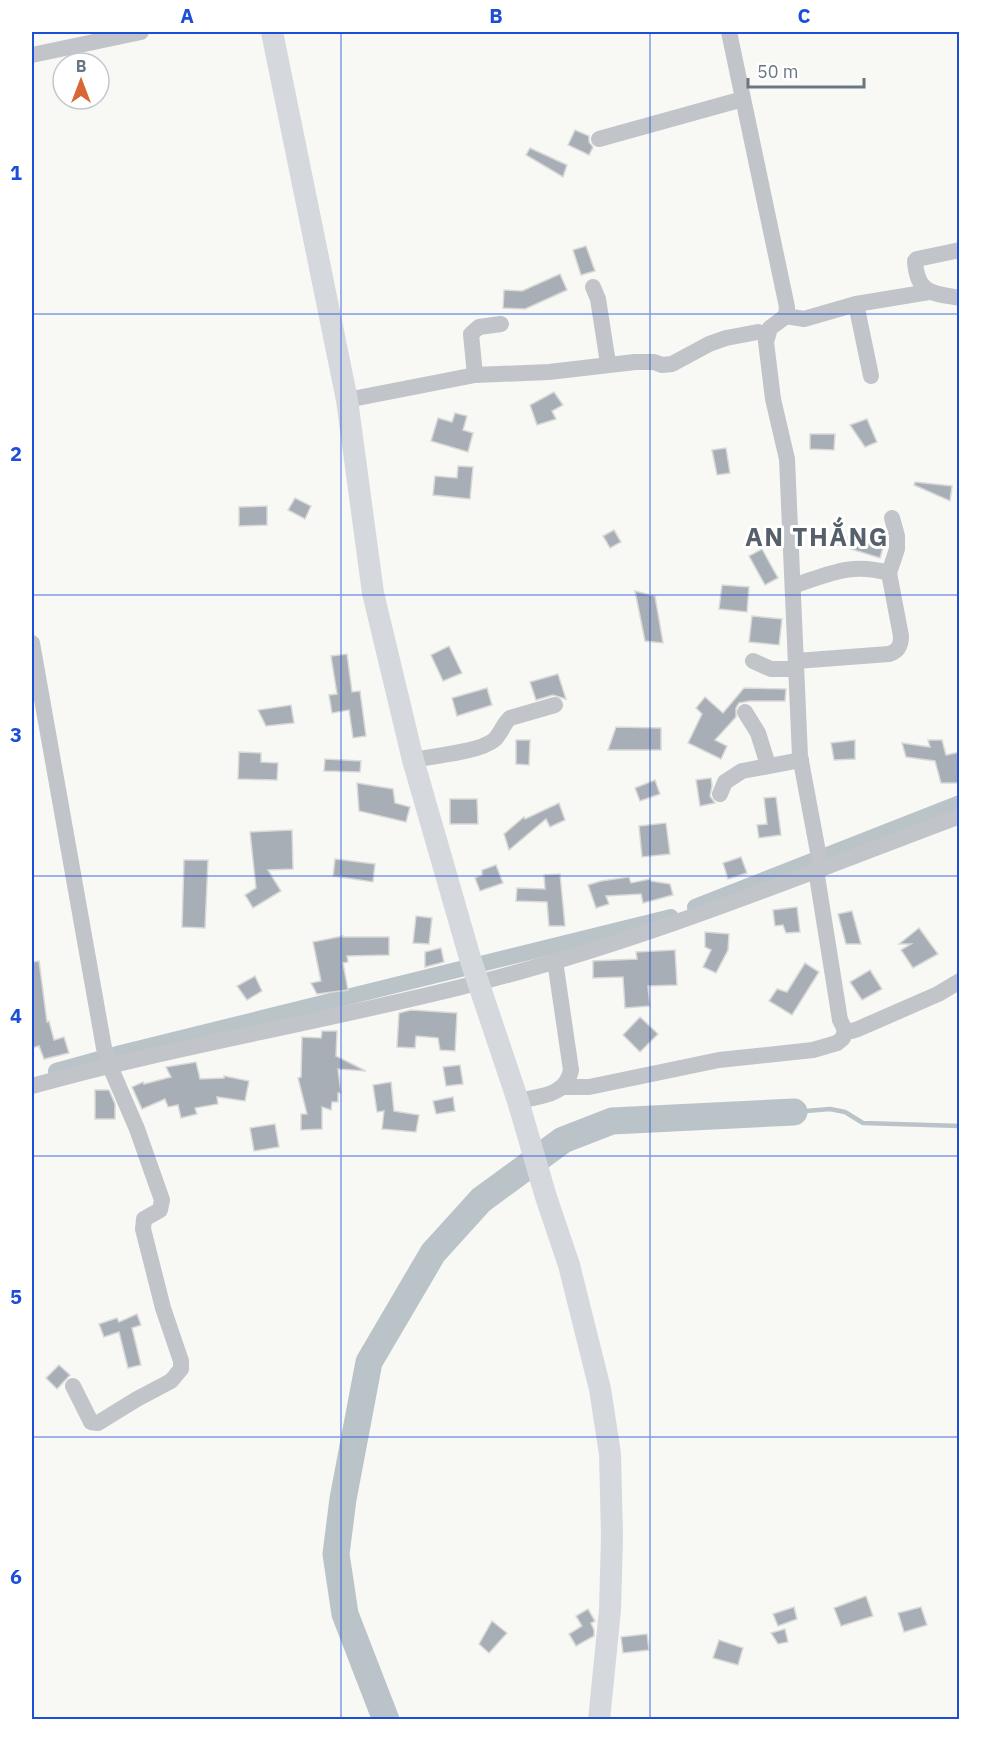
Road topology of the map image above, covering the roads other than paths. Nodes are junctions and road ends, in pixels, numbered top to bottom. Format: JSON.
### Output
{"nodes":[{"id":1,"x":141,"y":32,"type":"edge"},
{"id":2,"x":272,"y":32,"type":"edge"},
{"id":3,"x":729,"y":32,"type":"edge"},
{"id":4,"x":32,"y":55,"type":"edge"},
{"id":5,"x":743,"y":99,"type":"junction"},
{"id":6,"x":599,"y":139,"type":"dead end"},
{"id":7,"x":960,"y":250,"type":"edge"},
{"id":8,"x":592,"y":287,"type":"dead end"},
{"id":9,"x":929,"y":292,"type":"junction"},
{"id":10,"x":960,"y":298,"type":"edge"},
{"id":11,"x":856,"y":304,"type":"junction"},
{"id":12,"x":786,"y":316,"type":"junction"},
{"id":13,"x":501,"y":324,"type":"dead end"},
{"id":14,"x":766,"y":334,"type":"junction"},
{"id":15,"x":608,"y":363,"type":"junction"},
{"id":16,"x":475,"y":375,"type":"junction"},
{"id":17,"x":871,"y":376,"type":"dead end"},
{"id":18,"x":347,"y":400,"type":"junction"},
{"id":19,"x":892,"y":518,"type":"dead end"},
{"id":20,"x":889,"y":573,"type":"junction"},
{"id":21,"x":793,"y":586,"type":"junction"},
{"id":22,"x":32,"y":643,"type":"edge"},
{"id":23,"x":753,"y":661,"type":"dead end"},
{"id":24,"x":796,"y":665,"type":"junction"},
{"id":25,"x":555,"y":705,"type":"dead end"},
{"id":26,"x":745,"y":712,"type":"dead end"},
{"id":27,"x":413,"y":760,"type":"junction"},
{"id":28,"x":801,"y":760,"type":"junction"},
{"id":29,"x":768,"y":765,"type":"junction"},
{"id":30,"x":720,"y":794,"type":"dead end"},
{"id":31,"x":960,"y":816,"type":"edge"},
{"id":32,"x":818,"y":869,"type":"junction"},
{"id":33,"x":555,"y":961,"type":"junction"},
{"id":34,"x":475,"y":973,"type":"junction"},
{"id":35,"x":960,"y":981,"type":"edge"},
{"id":36,"x":845,"y":1030,"type":"junction"},
{"id":37,"x":107,"y":1056,"type":"junction"},
{"id":38,"x":32,"y":1086,"type":"edge"},
{"id":39,"x":564,"y":1087,"type":"junction"},
{"id":40,"x":518,"y":1101,"type":"junction"},
{"id":41,"x":73,"y":1386,"type":"dead end"},
{"id":42,"x":599,"y":1719,"type":"edge"}],
"edges":[{"from":1,"to":4,"type":"street"},
{"from":2,"to":18,"type":"street"},
{"from":3,"to":5,"type":"street"},
{"from":5,"to":6,"type":"street"},
{"from":5,"to":12,"type":"street"},
{"from":7,"to":9,"type":"street"},
{"from":8,"to":15,"type":"street"},
{"from":9,"to":10,"type":"street"},
{"from":9,"to":11,"type":"street"},
{"from":11,"to":12,"type":"street"},
{"from":11,"to":17,"type":"street"},
{"from":12,"to":14,"type":"street"},
{"from":13,"to":16,"type":"street"},
{"from":14,"to":15,"type":"street"},
{"from":14,"to":21,"type":"street"},
{"from":15,"to":16,"type":"street"},
{"from":16,"to":18,"type":"street"},
{"from":18,"to":27,"type":"street"},
{"from":19,"to":20,"type":"street"},
{"from":20,"to":21,"type":"street"},
{"from":20,"to":24,"type":"street"},
{"from":21,"to":24,"type":"street"},
{"from":22,"to":37,"type":"street"},
{"from":23,"to":24,"type":"street"},
{"from":24,"to":28,"type":"street"},
{"from":25,"to":27,"type":"street"},
{"from":26,"to":29,"type":"street"},
{"from":27,"to":34,"type":"street"},
{"from":28,"to":29,"type":"street"},
{"from":28,"to":32,"type":"street"},
{"from":29,"to":30,"type":"street"},
{"from":31,"to":32,"type":"street"},
{"from":32,"to":33,"type":"street"},
{"from":32,"to":36,"type":"street"},
{"from":33,"to":34,"type":"street"},
{"from":33,"to":39,"type":"street"},
{"from":34,"to":37,"type":"street"},
{"from":34,"to":40,"type":"street"},
{"from":35,"to":36,"type":"street"},
{"from":36,"to":39,"type":"street"},
{"from":37,"to":38,"type":"street"},
{"from":37,"to":41,"type":"street"},
{"from":39,"to":40,"type":"street"},
{"from":40,"to":42,"type":"street"}]}
